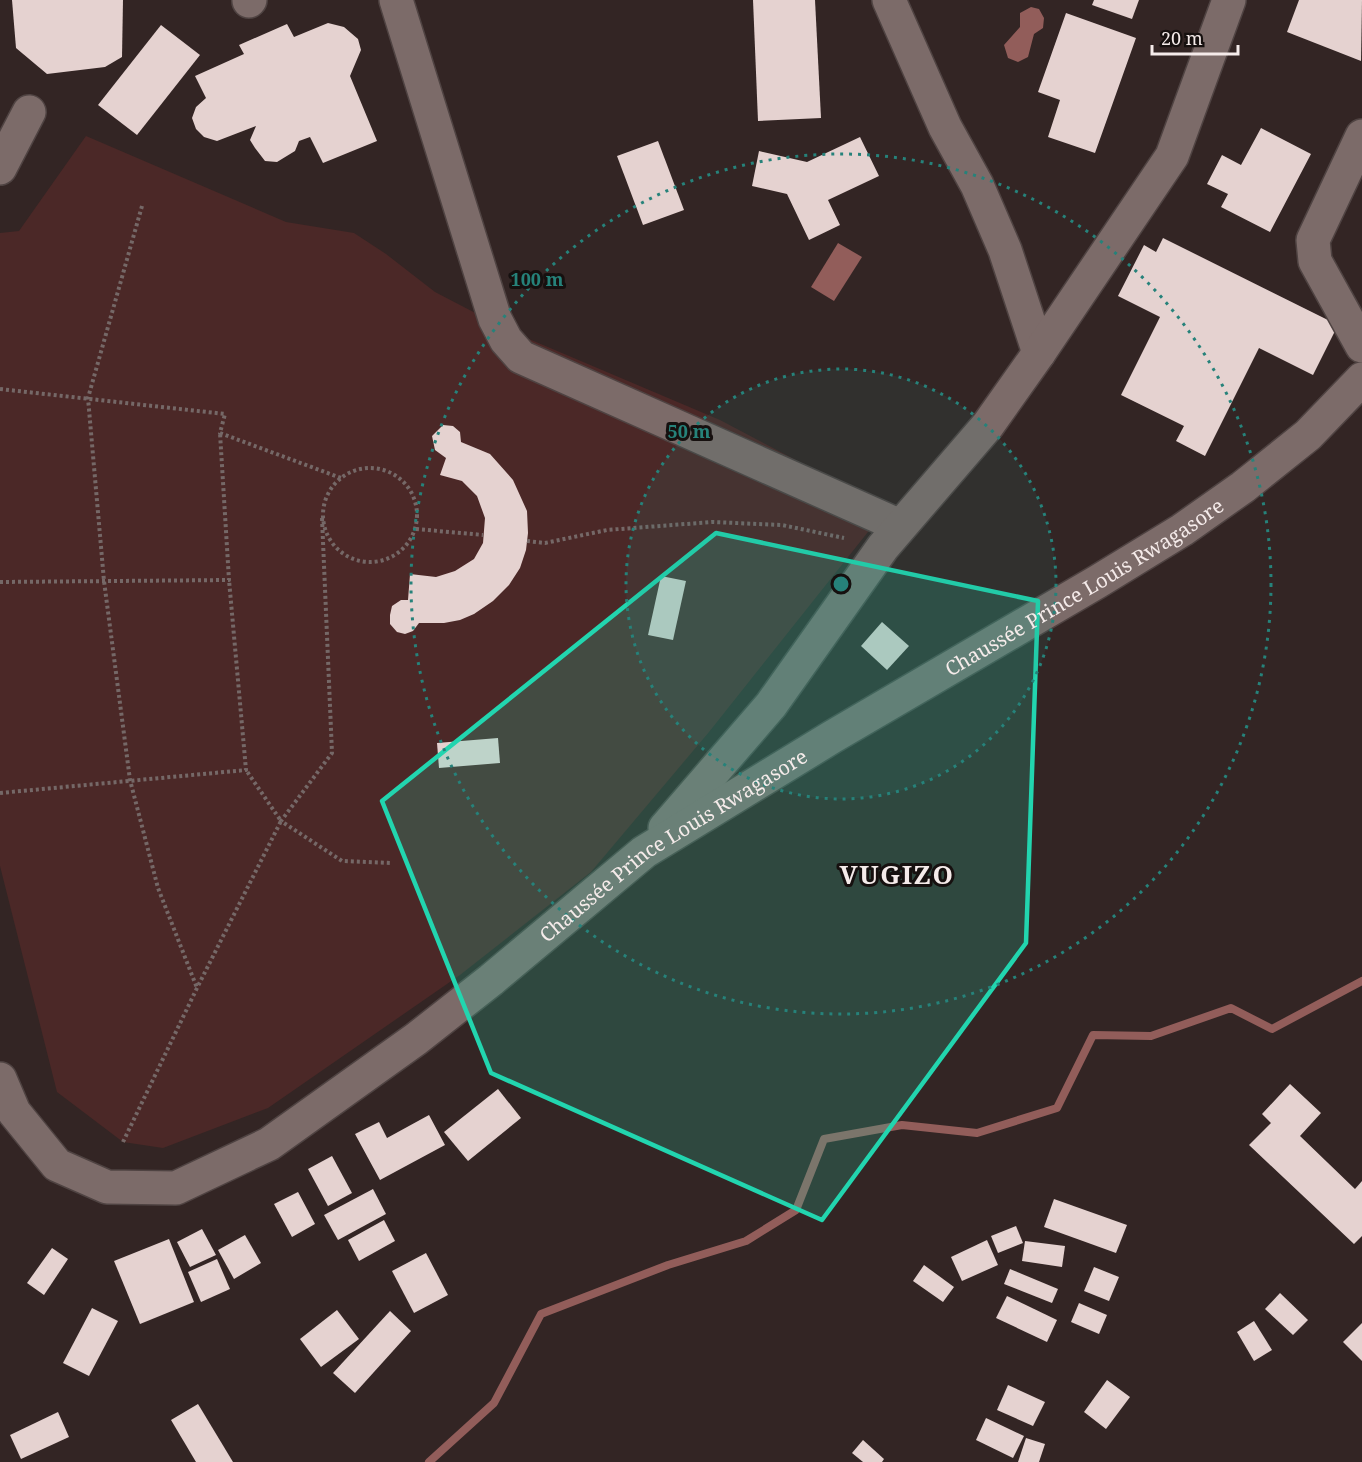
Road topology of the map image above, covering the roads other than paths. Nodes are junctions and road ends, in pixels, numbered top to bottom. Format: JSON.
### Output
{"nodes":[{"id":1,"x":396,"y":0,"type":"edge"},
{"id":2,"x":889,"y":0,"type":"edge"},
{"id":3,"x":1229,"y":0,"type":"edge"},
{"id":4,"x":29,"y":112,"type":"dead end"},
{"id":5,"x":1362,"y":136,"type":"edge"},
{"id":6,"x":0,"y":168,"type":"edge"},
{"id":7,"x":1362,"y":346,"type":"edge"},
{"id":8,"x":1039,"y":353,"type":"junction"},
{"id":9,"x":1362,"y":379,"type":"edge"},
{"id":10,"x":891,"y":537,"type":"junction"},
{"id":11,"x":644,"y":852,"type":"junction"},
{"id":12,"x":0,"y":1079,"type":"edge"}],
"edges":[{"from":1,"to":10,"type":"street"},
{"from":2,"to":8,"type":"street"},
{"from":3,"to":8,"type":"street"},
{"from":4,"to":6,"type":"street"},
{"from":5,"to":7,"type":"street"},
{"from":8,"to":10,"type":"street"},
{"from":9,"to":11,"type":"street","name":"Chaussée Prince Louis Rwagasore"},
{"from":10,"to":11,"type":"street"},
{"from":11,"to":12,"type":"street","name":"Chaussée Prince Louis Rwagasore"}]}
